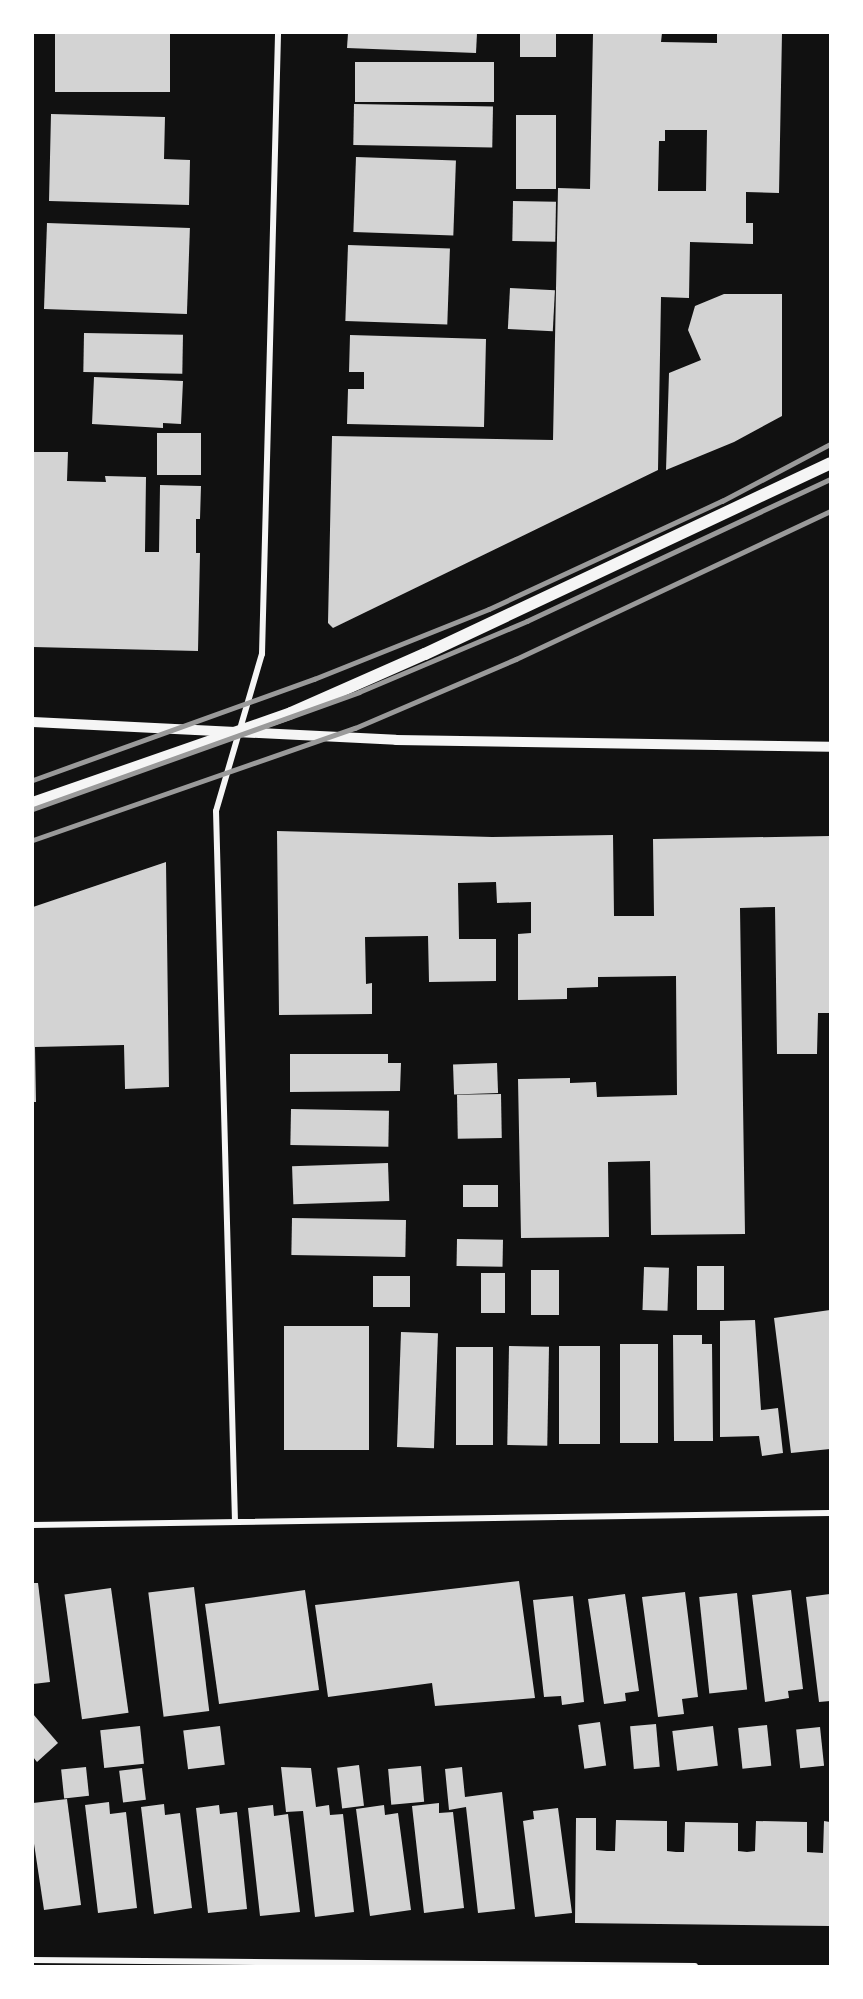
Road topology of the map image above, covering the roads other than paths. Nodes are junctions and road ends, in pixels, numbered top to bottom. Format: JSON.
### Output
{"nodes":[{"id":1,"x":278,"y":33,"type":"edge"},
{"id":2,"x":830,"y":463,"type":"edge"},
{"id":3,"x":33,"y":722,"type":"edge"},
{"id":4,"x":240,"y":731,"type":"junction"},
{"id":5,"x":830,"y":747,"type":"edge"},
{"id":6,"x":33,"y":803,"type":"edge"},
{"id":7,"x":830,"y":1513,"type":"edge"},
{"id":8,"x":235,"y":1522,"type":"junction"},
{"id":9,"x":33,"y":1525,"type":"edge"},
{"id":10,"x":33,"y":1960,"type":"edge"},
{"id":11,"x":695,"y":1966,"type":"edge"}],
"edges":[{"from":1,"to":4,"type":"street"},
{"from":2,"to":4,"type":"main road"},
{"from":3,"to":4,"type":"street"},
{"from":4,"to":5,"type":"street"},
{"from":4,"to":6,"type":"main road"},
{"from":4,"to":8,"type":"street"},
{"from":7,"to":8,"type":"street"},
{"from":8,"to":9,"type":"street"},
{"from":10,"to":11,"type":"street"}]}
